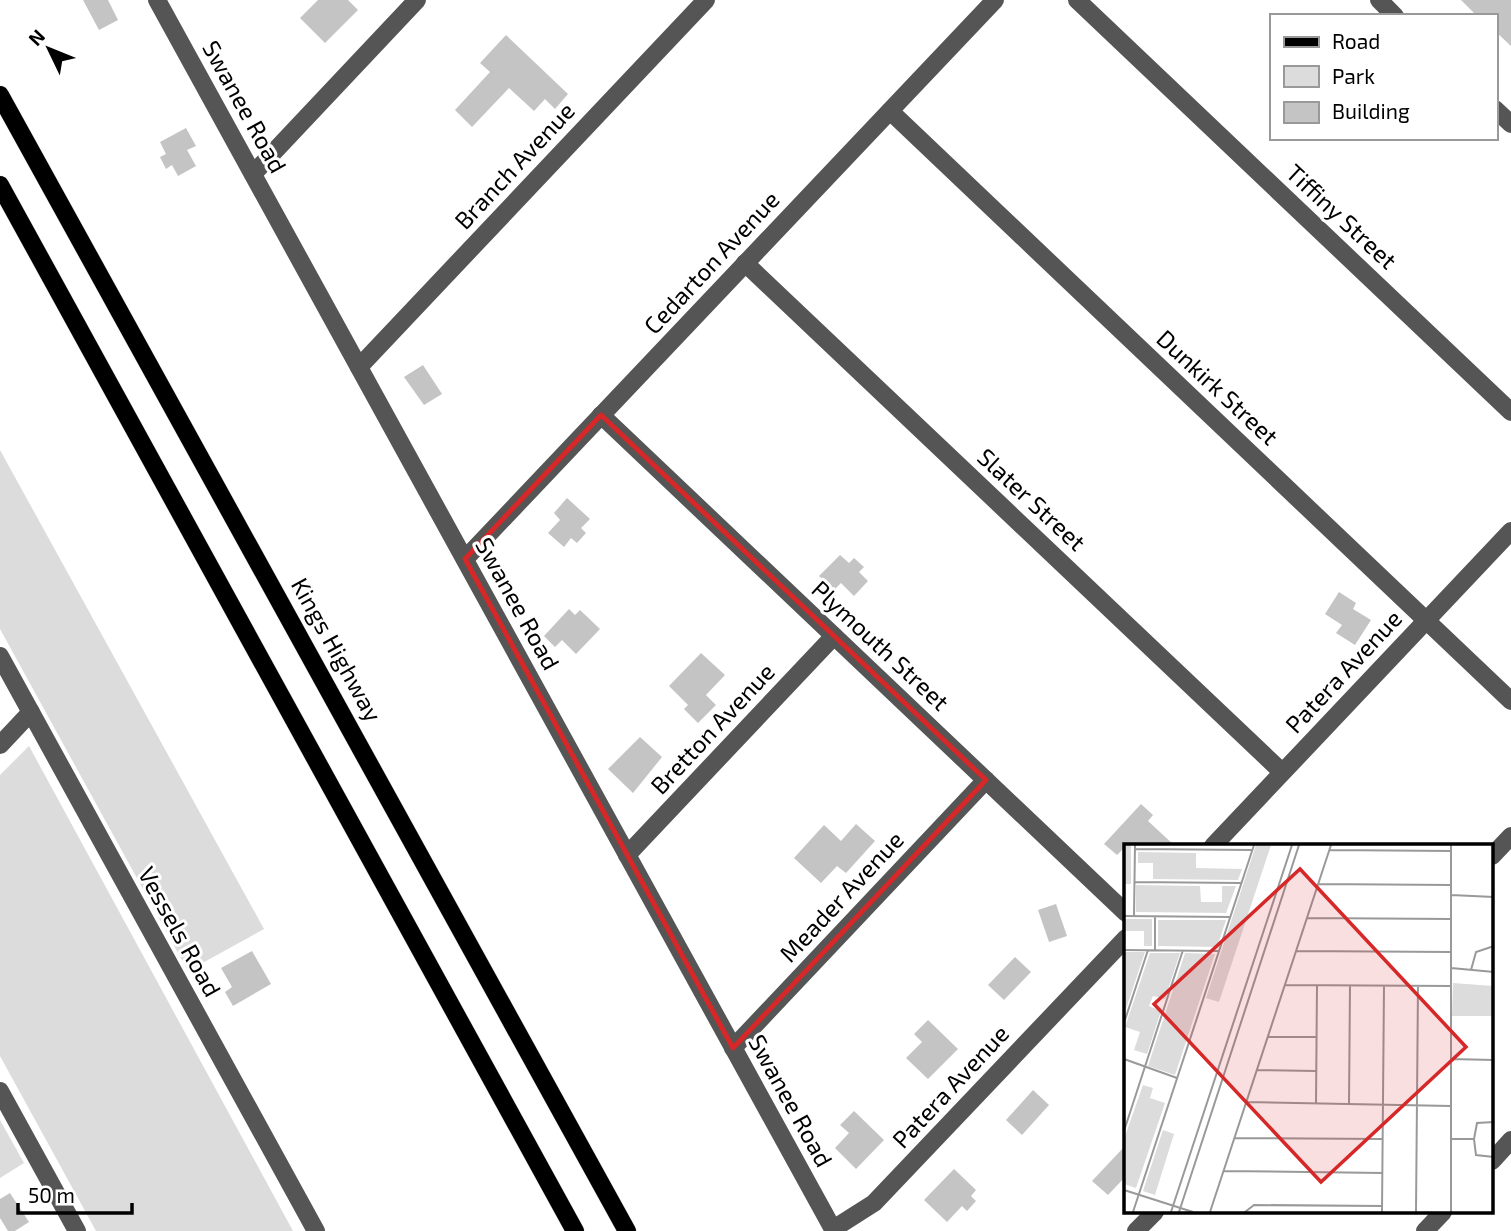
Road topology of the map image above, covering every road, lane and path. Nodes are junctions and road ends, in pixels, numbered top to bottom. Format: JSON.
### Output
{"nodes":[{"id":1,"x":157,"y":0,"type":"edge"},
{"id":2,"x":417,"y":0,"type":"edge"},
{"id":3,"x":706,"y":0,"type":"edge"},
{"id":4,"x":995,"y":0,"type":"edge"},
{"id":5,"x":1077,"y":0,"type":"edge"},
{"id":6,"x":1379,"y":0,"type":"edge"},
{"id":7,"x":1393,"y":14,"type":"edge"},
{"id":8,"x":0,"y":94,"type":"edge"},
{"id":9,"x":890,"y":111,"type":"junction"},
{"id":10,"x":253,"y":174,"type":"junction"},
{"id":11,"x":0,"y":185,"type":"edge"},
{"id":12,"x":745,"y":263,"type":"junction"},
{"id":13,"x":359,"y":367,"type":"junction"},
{"id":14,"x":1511,"y":412,"type":"edge"},
{"id":15,"x":601,"y":415,"type":"junction"},
{"id":16,"x":1511,"y":531,"type":"edge"},
{"id":17,"x":465,"y":559,"type":"junction"},
{"id":18,"x":1426,"y":620,"type":"junction"},
{"id":19,"x":834,"y":636,"type":"junction"},
{"id":20,"x":0,"y":656,"type":"edge"},
{"id":21,"x":1511,"y":701,"type":"edge"},
{"id":22,"x":31,"y":712,"type":"junction"},
{"id":23,"x":0,"y":745,"type":"edge"},
{"id":24,"x":1282,"y":772,"type":"junction"},
{"id":25,"x":986,"y":780,"type":"junction"},
{"id":26,"x":1511,"y":836,"type":"edge"},
{"id":27,"x":1215,"y":844,"type":"edge"},
{"id":28,"x":1494,"y":854,"type":"edge"},
{"id":29,"x":627,"y":855,"type":"junction"},
{"id":30,"x":1124,"y":911,"type":"edge"},
{"id":31,"x":1124,"y":940,"type":"edge"},
{"id":32,"x":733,"y":1048,"type":"junction"},
{"id":33,"x":0,"y":1091,"type":"edge"},
{"id":34,"x":1511,"y":1140,"type":"edge"},
{"id":35,"x":1494,"y":1159,"type":"edge"},
{"id":36,"x":1153,"y":1214,"type":"edge"},
{"id":37,"x":1441,"y":1214,"type":"edge"},
{"id":38,"x":833,"y":1230,"type":"edge"},
{"id":39,"x":77,"y":1231,"type":"edge"},
{"id":40,"x":316,"y":1231,"type":"edge"},
{"id":41,"x":575,"y":1231,"type":"edge"},
{"id":42,"x":627,"y":1231,"type":"edge"},
{"id":43,"x":1136,"y":1231,"type":"edge"},
{"id":44,"x":1425,"y":1231,"type":"edge"}],
"edges":[{"from":1,"to":10,"type":"street","name":"Swanee Road"},
{"from":2,"to":10,"type":"street"},
{"from":3,"to":13,"type":"street","name":"Branch Avenue"},
{"from":4,"to":9,"type":"street","name":"Cedarton Avenue"},
{"from":5,"to":14,"type":"street","name":"Tiffiny Street"},
{"from":6,"to":7,"type":"street"},
{"from":8,"to":42,"type":"main road","name":"Kings Highway"},
{"from":9,"to":12,"type":"street","name":"Cedarton Avenue"},
{"from":9,"to":18,"type":"street","name":"Dunkirk Street"},
{"from":10,"to":13,"type":"street","name":"Swanee Road"},
{"from":11,"to":41,"type":"main road"},
{"from":12,"to":15,"type":"street","name":"Cedarton Avenue"},
{"from":12,"to":24,"type":"street","name":"Slater Street"},
{"from":13,"to":17,"type":"street","name":"Swanee Road"},
{"from":15,"to":17,"type":"street","name":"Cedarton Avenue"},
{"from":15,"to":19,"type":"street","name":"Plymouth Street"},
{"from":16,"to":18,"type":"street","name":"Patera Avenue"},
{"from":17,"to":29,"type":"street","name":"Swanee Road"},
{"from":18,"to":21,"type":"street","name":"Dunkirk Street"},
{"from":18,"to":24,"type":"street","name":"Patera Avenue"},
{"from":19,"to":25,"type":"street","name":"Plymouth Street"},
{"from":19,"to":29,"type":"street","name":"Bretton Avenue"},
{"from":20,"to":22,"type":"street","name":"Vessels Road"},
{"from":22,"to":23,"type":"street"},
{"from":22,"to":40,"type":"street","name":"Vessels Road"},
{"from":24,"to":27,"type":"street","name":"Patera Avenue"},
{"from":25,"to":30,"type":"street","name":"Plymouth Street"},
{"from":25,"to":32,"type":"street","name":"Meader Avenue"},
{"from":26,"to":28,"type":"street"},
{"from":29,"to":32,"type":"street","name":"Swanee Road"},
{"from":31,"to":38,"type":"street","name":"Patera Avenue"},
{"from":32,"to":38,"type":"street","name":"Swanee Road"},
{"from":33,"to":39,"type":"street"},
{"from":34,"to":35,"type":"street"},
{"from":36,"to":43,"type":"street"},
{"from":37,"to":44,"type":"street"}]}
